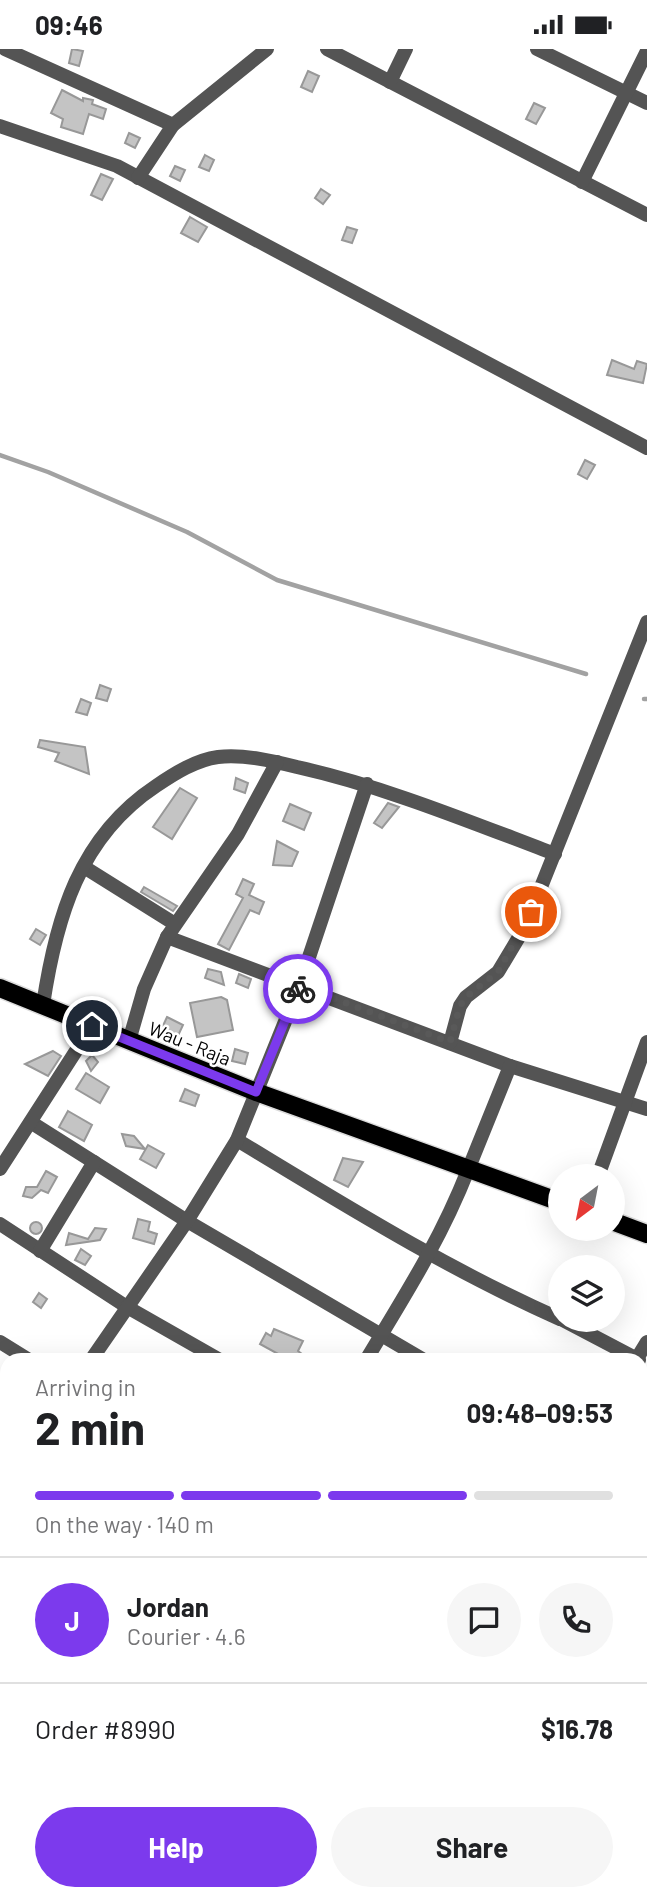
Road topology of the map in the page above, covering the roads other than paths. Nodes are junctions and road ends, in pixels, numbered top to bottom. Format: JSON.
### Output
{"nodes":[{"id":1,"x":5,"y":49,"type":"edge"},
{"id":2,"x":267,"y":49,"type":"edge"},
{"id":3,"x":327,"y":49,"type":"edge"},
{"id":4,"x":406,"y":49,"type":"edge"},
{"id":5,"x":537,"y":49,"type":"edge"},
{"id":6,"x":647,"y":51,"type":"edge"},
{"id":7,"x":390,"y":82,"type":"junction"},
{"id":8,"x":626,"y":93,"type":"junction"},
{"id":9,"x":647,"y":103,"type":"edge"},
{"id":10,"x":173,"y":125,"type":"junction"},
{"id":11,"x":0,"y":126,"type":"edge"},
{"id":12,"x":138,"y":177,"type":"junction"},
{"id":13,"x":582,"y":182,"type":"junction"},
{"id":14,"x":647,"y":215,"type":"edge"},
{"id":15,"x":647,"y":448,"type":"edge"},
{"id":16,"x":647,"y":622,"type":"edge"},
{"id":17,"x":277,"y":762,"type":"junction"},
{"id":18,"x":367,"y":784,"type":"junction"},
{"id":19,"x":555,"y":853,"type":"junction"},
{"id":20,"x":84,"y":867,"type":"junction"},
{"id":21,"x":171,"y":931,"type":"junction"},
{"id":22,"x":299,"y":986,"type":"junction"},
{"id":23,"x":0,"y":988,"type":"edge"},
{"id":24,"x":43,"y":1005,"type":"junction"},
{"id":25,"x":92,"y":1026,"type":"junction"},
{"id":26,"x":129,"y":1041,"type":"junction"},
{"id":27,"x":450,"y":1042,"type":"junction"},
{"id":28,"x":646,"y":1046,"type":"edge"},
{"id":29,"x":510,"y":1066,"type":"junction"},
{"id":30,"x":256,"y":1092,"type":"junction"},
{"id":31,"x":625,"y":1101,"type":"junction"},
{"id":32,"x":647,"y":1109,"type":"edge"},
{"id":33,"x":32,"y":1123,"type":"junction"},
{"id":34,"x":237,"y":1140,"type":"junction"},
{"id":35,"x":94,"y":1162,"type":"junction"},
{"id":36,"x":602,"y":1164,"type":"edge"},
{"id":37,"x":0,"y":1169,"type":"edge"},
{"id":38,"x":476,"y":1173,"type":"junction"},
{"id":39,"x":548,"y":1198,"type":"edge"},
{"id":40,"x":187,"y":1221,"type":"junction"},
{"id":41,"x":0,"y":1224,"type":"edge"},
{"id":42,"x":625,"y":1226,"type":"edge"},
{"id":43,"x":647,"y":1234,"type":"edge"},
{"id":44,"x":40,"y":1251,"type":"junction"},
{"id":45,"x":429,"y":1255,"type":"junction"},
{"id":46,"x":127,"y":1307,"type":"junction"},
{"id":47,"x":548,"y":1313,"type":"edge"},
{"id":48,"x":585,"y":1332,"type":"edge"},
{"id":49,"x":381,"y":1335,"type":"junction"},
{"id":50,"x":0,"y":1342,"type":"edge"},
{"id":51,"x":18,"y":1353,"type":"edge"},
{"id":52,"x":96,"y":1353,"type":"edge"},
{"id":53,"x":208,"y":1353,"type":"edge"},
{"id":54,"x":370,"y":1353,"type":"edge"},
{"id":55,"x":412,"y":1353,"type":"edge"},
{"id":56,"x":625,"y":1353,"type":"edge"}],
"edges":[{"from":1,"to":10,"type":"street"},
{"from":2,"to":10,"type":"street"},
{"from":3,"to":7,"type":"street"},
{"from":4,"to":7,"type":"street"},
{"from":5,"to":8,"type":"street"},
{"from":6,"to":8,"type":"street"},
{"from":7,"to":13,"type":"street"},
{"from":8,"to":9,"type":"street"},
{"from":8,"to":13,"type":"street"},
{"from":10,"to":12,"type":"street"},
{"from":11,"to":12,"type":"street"},
{"from":12,"to":15,"type":"street"},
{"from":13,"to":14,"type":"street"},
{"from":16,"to":19,"type":"street"},
{"from":17,"to":18,"type":"street"},
{"from":17,"to":20,"type":"street"},
{"from":17,"to":21,"type":"street"},
{"from":18,"to":19,"type":"street"},
{"from":18,"to":22,"type":"street"},
{"from":19,"to":27,"type":"street"},
{"from":20,"to":21,"type":"street"},
{"from":20,"to":24,"type":"street"},
{"from":21,"to":22,"type":"street"},
{"from":21,"to":26,"type":"street"},
{"from":22,"to":27,"type":"street"},
{"from":22,"to":30,"type":"street"},
{"from":23,"to":24,"type":"main road","name":"Wau - Raja"},
{"from":24,"to":25,"type":"main road","name":"Wau - Raja"},
{"from":25,"to":26,"type":"main road","name":"Wau - Raja"},
{"from":25,"to":33,"type":"street"},
{"from":26,"to":30,"type":"main road","name":"Wau - Raja"},
{"from":27,"to":29,"type":"street"},
{"from":28,"to":31,"type":"street"},
{"from":29,"to":31,"type":"street"},
{"from":29,"to":38,"type":"street"},
{"from":30,"to":34,"type":"street"},
{"from":30,"to":38,"type":"main road","name":"Wau - Raja"},
{"from":31,"to":32,"type":"street"},
{"from":31,"to":36,"type":"street"},
{"from":33,"to":35,"type":"street"},
{"from":33,"to":37,"type":"street"},
{"from":34,"to":40,"type":"street"},
{"from":34,"to":45,"type":"street"},
{"from":35,"to":40,"type":"street"},
{"from":35,"to":44,"type":"street"},
{"from":38,"to":39,"type":"main road","name":"Wau - Raja"},
{"from":38,"to":45,"type":"street"},
{"from":40,"to":46,"type":"street"},
{"from":40,"to":49,"type":"street"},
{"from":41,"to":44,"type":"street"},
{"from":42,"to":43,"type":"main road"},
{"from":44,"to":46,"type":"street"},
{"from":45,"to":47,"type":"street"},
{"from":45,"to":49,"type":"street"},
{"from":46,"to":52,"type":"street"},
{"from":46,"to":53,"type":"street"},
{"from":48,"to":56,"type":"street"},
{"from":49,"to":54,"type":"street"},
{"from":49,"to":55,"type":"street"},
{"from":50,"to":51,"type":"street"}]}
